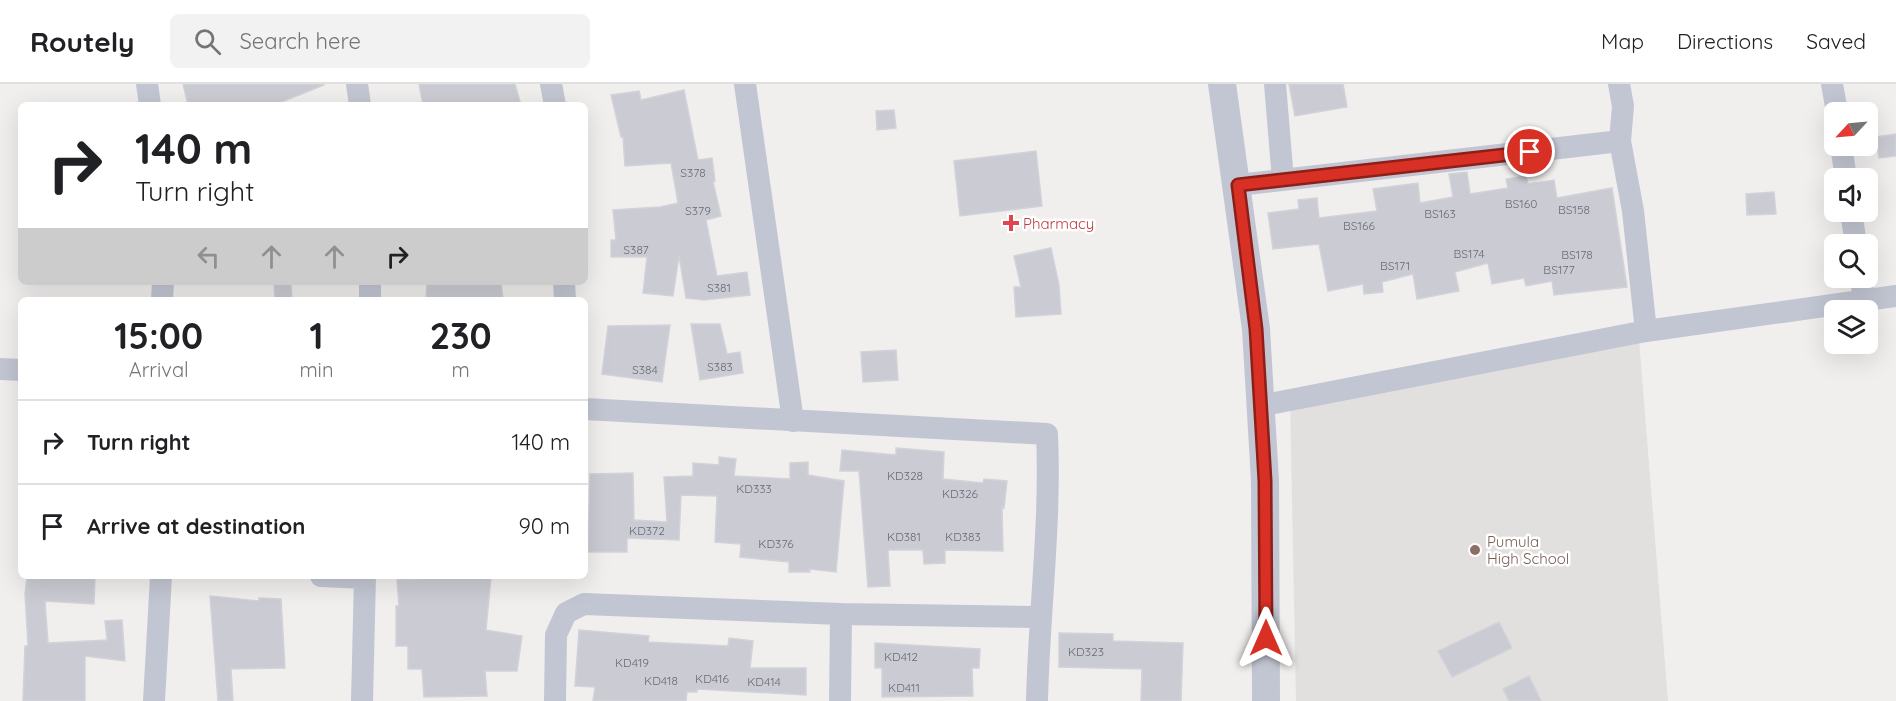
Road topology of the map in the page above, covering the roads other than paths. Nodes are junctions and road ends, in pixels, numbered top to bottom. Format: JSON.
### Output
{"nodes":[{"id":1,"x":147,"y":84,"type":"edge"},
{"id":2,"x":357,"y":84,"type":"edge"},
{"id":3,"x":551,"y":84,"type":"edge"},
{"id":4,"x":745,"y":84,"type":"edge"},
{"id":5,"x":1222,"y":84,"type":"edge"},
{"id":6,"x":1275,"y":84,"type":"edge"},
{"id":7,"x":1619,"y":84,"type":"edge"},
{"id":8,"x":1832,"y":84,"type":"edge"},
{"id":9,"x":150,"y":102,"type":"edge"},
{"id":10,"x":360,"y":102,"type":"edge"},
{"id":11,"x":554,"y":102,"type":"edge"},
{"id":12,"x":1835,"y":102,"type":"edge"},
{"id":13,"x":1620,"y":141,"type":"junction"},
{"id":14,"x":1283,"y":180,"type":"junction"},
{"id":15,"x":1238,"y":185,"type":"junction"},
{"id":16,"x":1862,"y":288,"type":"edge"},
{"id":17,"x":1896,"y":296,"type":"edge"},
{"id":18,"x":1864,"y":300,"type":"joint"},
{"id":19,"x":1824,"y":306,"type":"edge"},
{"id":20,"x":1647,"y":332,"type":"junction"},
{"id":21,"x":0,"y":369,"type":"edge"},
{"id":22,"x":18,"y":370,"type":"edge"},
{"id":23,"x":1259,"y":406,"type":"junction"},
{"id":24,"x":588,"y":409,"type":"edge"},
{"id":25,"x":793,"y":421,"type":"junction"},
{"id":26,"x":161,"y":579,"type":"edge"},
{"id":27,"x":365,"y":579,"type":"edge"},
{"id":28,"x":841,"y":615,"type":"junction"},
{"id":29,"x":1039,"y":617,"type":"junction"},
{"id":30,"x":154,"y":701,"type":"edge"},
{"id":31,"x":362,"y":701,"type":"edge"},
{"id":32,"x":555,"y":701,"type":"edge"},
{"id":33,"x":840,"y":701,"type":"edge"},
{"id":34,"x":1037,"y":701,"type":"edge"},
{"id":35,"x":1266,"y":701,"type":"edge"}],
"edges":[{"from":1,"to":9,"type":"street"},
{"from":2,"to":10,"type":"street"},
{"from":3,"to":11,"type":"street"},
{"from":4,"to":25,"type":"street"},
{"from":5,"to":15,"type":"street"},
{"from":6,"to":14,"type":"street"},
{"from":7,"to":13,"type":"street"},
{"from":8,"to":12,"type":"street"},
{"from":13,"to":14,"type":"street"},
{"from":13,"to":20,"type":"street"},
{"from":14,"to":15,"type":"street"},
{"from":15,"to":23,"type":"street"},
{"from":16,"to":18,"type":"street"},
{"from":17,"to":18,"type":"street"},
{"from":19,"to":20,"type":"street"},
{"from":20,"to":23,"type":"street"},
{"from":21,"to":22,"type":"street"},
{"from":23,"to":35,"type":"street"},
{"from":24,"to":25,"type":"street"},
{"from":25,"to":29,"type":"street"},
{"from":26,"to":30,"type":"street"},
{"from":27,"to":31,"type":"street"},
{"from":28,"to":29,"type":"street"},
{"from":28,"to":32,"type":"street"},
{"from":28,"to":33,"type":"street"},
{"from":29,"to":34,"type":"street"}]}
